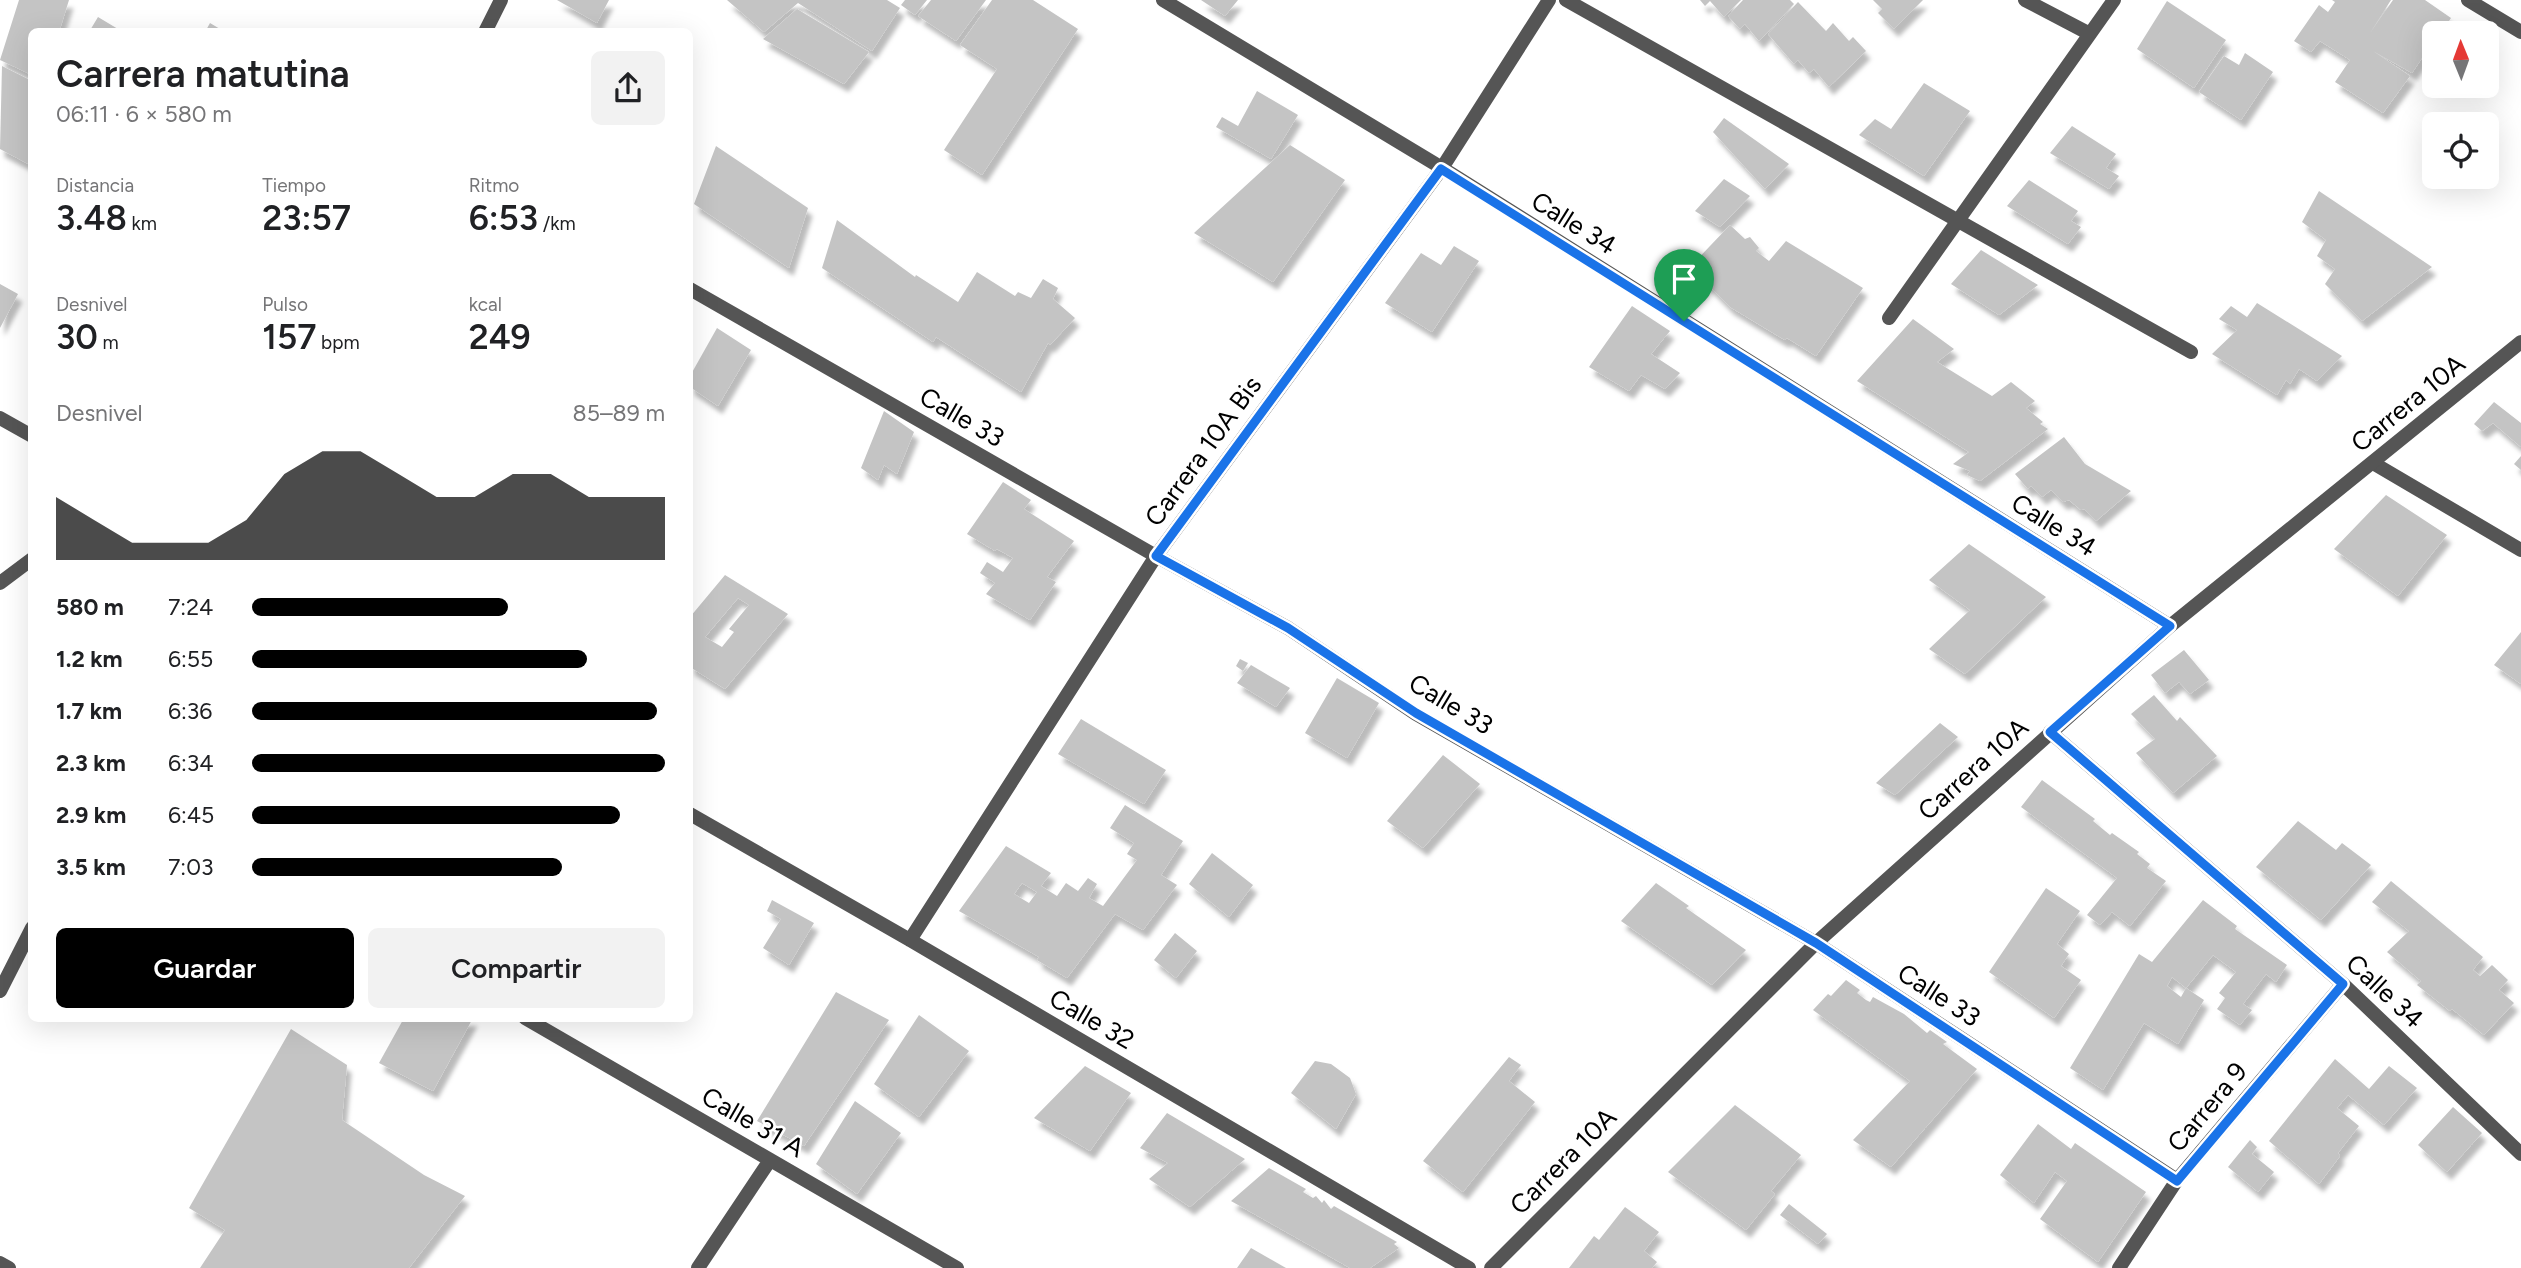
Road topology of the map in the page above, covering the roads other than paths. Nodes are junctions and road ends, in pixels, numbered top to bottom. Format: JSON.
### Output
{"nodes":[{"id":1,"x":501,"y":0,"type":"edge"},
{"id":2,"x":1163,"y":0,"type":"edge"},
{"id":3,"x":1549,"y":0,"type":"edge"},
{"id":4,"x":1566,"y":0,"type":"edge"},
{"id":5,"x":2025,"y":0,"type":"edge"},
{"id":6,"x":2114,"y":0,"type":"edge"},
{"id":7,"x":2469,"y":0,"type":"edge"},
{"id":8,"x":487,"y":28,"type":"edge"},
{"id":9,"x":2521,"y":32,"type":"edge"},
{"id":10,"x":2090,"y":34,"type":"junction"},
{"id":11,"x":1441,"y":169,"type":"junction"},
{"id":12,"x":1957,"y":220,"type":"junction"},
{"id":13,"x":693,"y":291,"type":"edge"},
{"id":14,"x":1889,"y":318,"type":"dead end"},
{"id":15,"x":2521,"y":342,"type":"edge"},
{"id":16,"x":2191,"y":352,"type":"dead end"},
{"id":17,"x":0,"y":418,"type":"edge"},
{"id":18,"x":28,"y":434,"type":"edge"},
{"id":19,"x":2373,"y":463,"type":"junction"},
{"id":20,"x":2521,"y":550,"type":"edge"},
{"id":21,"x":1156,"y":556,"type":"junction"},
{"id":22,"x":28,"y":562,"type":"edge"},
{"id":23,"x":0,"y":583,"type":"edge"},
{"id":24,"x":2170,"y":626,"type":"junction"},
{"id":25,"x":2050,"y":732,"type":"junction"},
{"id":26,"x":693,"y":816,"type":"edge"},
{"id":27,"x":28,"y":936,"type":"edge"},
{"id":28,"x":909,"y":940,"type":"junction"},
{"id":29,"x":1816,"y":943,"type":"junction"},
{"id":30,"x":2343,"y":984,"type":"junction"},
{"id":31,"x":0,"y":991,"type":"edge"},
{"id":32,"x":532,"y":1022,"type":"edge"},
{"id":33,"x":2521,"y":1154,"type":"edge"},
{"id":34,"x":770,"y":1160,"type":"junction"},
{"id":35,"x":2177,"y":1181,"type":"junction"},
{"id":36,"x":0,"y":1263,"type":"edge"},
{"id":37,"x":9,"y":1268,"type":"edge"},
{"id":38,"x":698,"y":1268,"type":"edge"},
{"id":39,"x":957,"y":1268,"type":"edge"},
{"id":40,"x":1469,"y":1268,"type":"edge"},
{"id":41,"x":1491,"y":1268,"type":"edge"},
{"id":42,"x":2119,"y":1268,"type":"edge"}],
"edges":[{"from":1,"to":8,"type":"street"},
{"from":2,"to":11,"type":"street","name":"Calle 34"},
{"from":3,"to":11,"type":"street","name":"Carrera 10A Bis"},
{"from":4,"to":12,"type":"street"},
{"from":5,"to":10,"type":"street"},
{"from":6,"to":10,"type":"street"},
{"from":7,"to":9,"type":"street"},
{"from":10,"to":12,"type":"street"},
{"from":11,"to":21,"type":"street","name":"Carrera 10A Bis"},
{"from":11,"to":24,"type":"street","name":"Calle 34"},
{"from":12,"to":14,"type":"street"},
{"from":12,"to":16,"type":"street"},
{"from":13,"to":21,"type":"street","name":"Calle 33"},
{"from":15,"to":19,"type":"street","name":"Carrera 10A"},
{"from":17,"to":18,"type":"street"},
{"from":19,"to":20,"type":"street"},
{"from":19,"to":24,"type":"street","name":"Carrera 10A"},
{"from":21,"to":28,"type":"street","name":"Carrera 10A Bis"},
{"from":21,"to":29,"type":"street","name":"Calle 33"},
{"from":22,"to":23,"type":"street"},
{"from":24,"to":25,"type":"street","name":"Carrera 10A"},
{"from":25,"to":29,"type":"street","name":"Carrera 10A"},
{"from":25,"to":30,"type":"street","name":"Calle 34"},
{"from":26,"to":28,"type":"street","name":"Calle 32"},
{"from":27,"to":31,"type":"street"},
{"from":28,"to":40,"type":"street","name":"Calle 32"},
{"from":29,"to":35,"type":"street","name":"Calle 33"},
{"from":29,"to":41,"type":"street","name":"Carrera 10A"},
{"from":30,"to":33,"type":"street","name":"Calle 34"},
{"from":30,"to":35,"type":"street","name":"Carrera 9"},
{"from":32,"to":34,"type":"street","name":"Calle 31 A"},
{"from":34,"to":38,"type":"street"},
{"from":34,"to":39,"type":"street","name":"Calle 31 A"},
{"from":35,"to":42,"type":"street","name":"Carrera 9"},
{"from":36,"to":37,"type":"street"}]}
